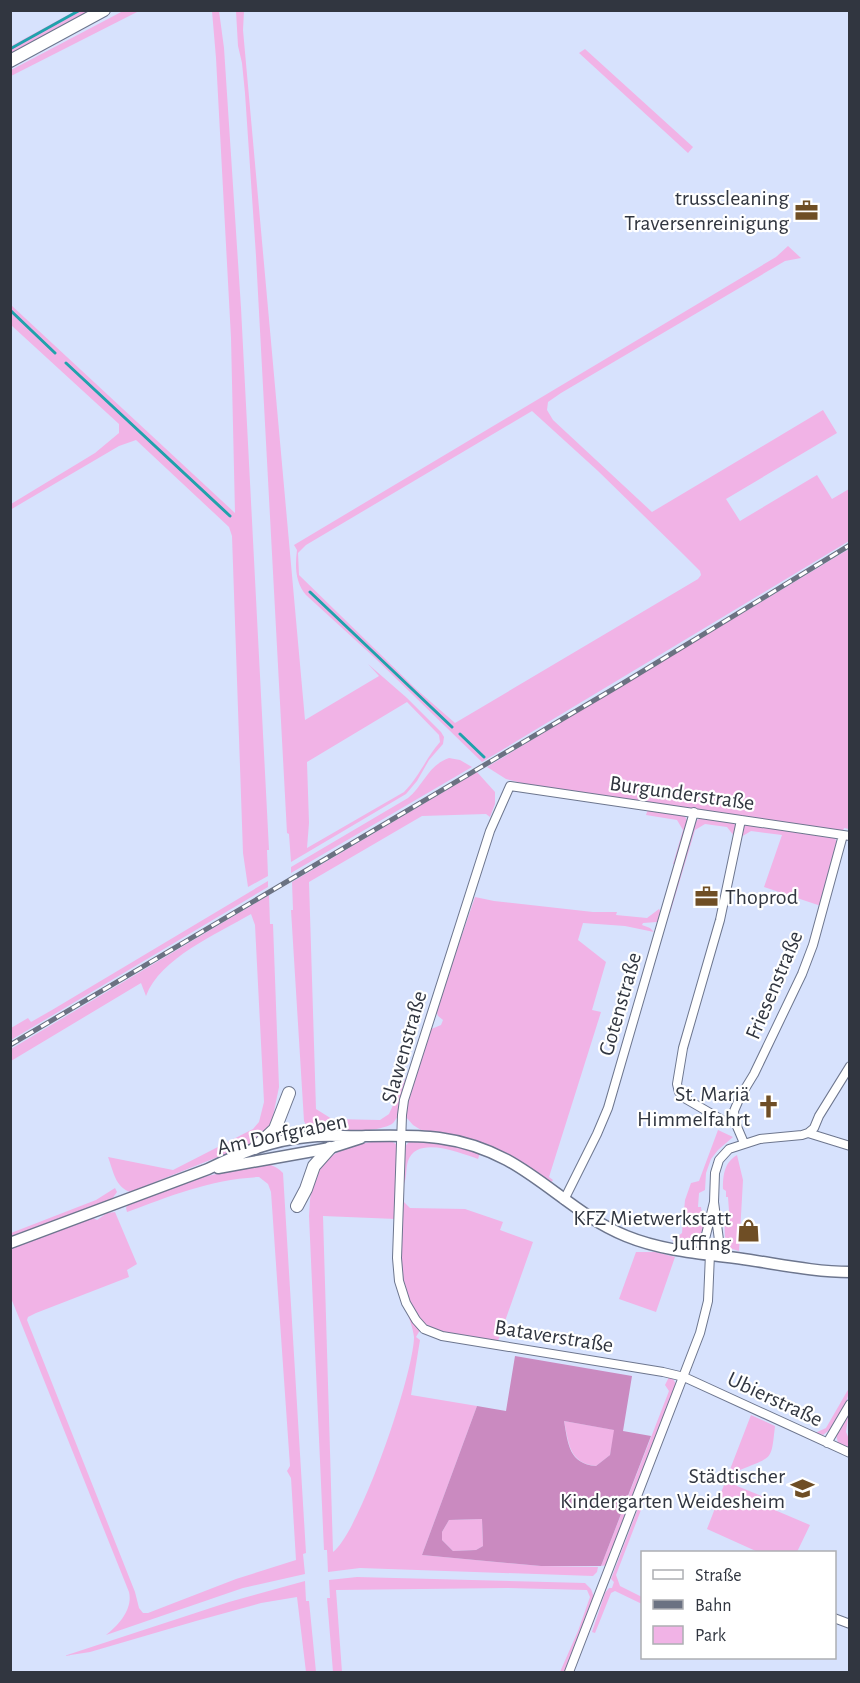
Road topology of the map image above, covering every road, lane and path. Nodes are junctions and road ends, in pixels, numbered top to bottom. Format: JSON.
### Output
{"nodes":[{"id":1,"x":104,"y":10,"type":"edge"},
{"id":2,"x":10,"y":61,"type":"edge"},
{"id":3,"x":510,"y":786,"type":"joint"},
{"id":4,"x":694,"y":813,"type":"junction"},
{"id":5,"x":741,"y":820,"type":"junction"},
{"id":6,"x":846,"y":835,"type":"edge"},
{"id":7,"x":849,"y":1066,"type":"edge"},
{"id":8,"x":289,"y":1093,"type":"dead end"},
{"id":9,"x":735,"y":1122,"type":"junction"},
{"id":10,"x":808,"y":1133,"type":"junction"},
{"id":11,"x":401,"y":1134,"type":"junction"},
{"id":12,"x":364,"y":1136,"type":"junction"},
{"id":13,"x":744,"y":1143,"type":"junction"},
{"id":14,"x":849,"y":1146,"type":"edge"},
{"id":15,"x":255,"y":1148,"type":"junction"},
{"id":16,"x":330,"y":1148,"type":"junction"},
{"id":17,"x":208,"y":1169,"type":"junction"},
{"id":18,"x":564,"y":1200,"type":"junction"},
{"id":19,"x":714,"y":1202,"type":"junction"},
{"id":20,"x":297,"y":1206,"type":"dead end"},
{"id":21,"x":10,"y":1243,"type":"edge"},
{"id":22,"x":710,"y":1254,"type":"junction"},
{"id":23,"x":849,"y":1272,"type":"edge"},
{"id":24,"x":421,"y":1325,"type":"joint"},
{"id":25,"x":684,"y":1377,"type":"junction"},
{"id":26,"x":849,"y":1404,"type":"edge"},
{"id":27,"x":827,"y":1443,"type":"junction"},
{"id":28,"x":849,"y":1453,"type":"edge"},
{"id":29,"x":569,"y":1672,"type":"edge"}],
"edges":[{"from":1,"to":2,"type":"main road"},
{"from":3,"to":4,"type":"street","name":"Burgunderstraße"},
{"from":3,"to":11,"type":"street","name":"Slawenstraße"},
{"from":4,"to":5,"type":"street","name":"Burgunderstraße"},
{"from":4,"to":18,"type":"street","name":"Gotenstraße"},
{"from":5,"to":6,"type":"street","name":"Burgunderstraße"},
{"from":5,"to":9,"type":"street"},
{"from":6,"to":9,"type":"street","name":"Friesenstraße"},
{"from":7,"to":10,"type":"street"},
{"from":8,"to":15,"type":"main road"},
{"from":9,"to":13,"type":"street"},
{"from":10,"to":13,"type":"street"},
{"from":10,"to":14,"type":"street"},
{"from":11,"to":12,"type":"street","name":"Am Dorfgraben"},
{"from":11,"to":18,"type":"street","name":"Am Dorfgraben"},
{"from":11,"to":24,"type":"street","name":"Slawenstraße"},
{"from":12,"to":15,"type":"street","name":"Am Dorfgraben"},
{"from":12,"to":16,"type":"street","name":"Am Dorfgraben"},
{"from":13,"to":19,"type":"street"},
{"from":15,"to":17,"type":"street","name":"Am Dorfgraben"},
{"from":16,"to":17,"type":"street","name":"Am Dorfgraben"},
{"from":16,"to":20,"type":"main road"},
{"from":17,"to":21,"type":"street","name":"Am Dorfgraben"},
{"from":18,"to":22,"type":"street","name":"Am Dorfgraben"},
{"from":19,"to":22,"type":"street"},
{"from":19,"to":22,"type":"street"},
{"from":22,"to":23,"type":"street","name":"Am Dorfgraben"},
{"from":22,"to":25,"type":"street"},
{"from":24,"to":25,"type":"street","name":"Bataverstraße"},
{"from":25,"to":27,"type":"street","name":"Ubierstraße"},
{"from":25,"to":29,"type":"street"},
{"from":26,"to":27,"type":"street"},
{"from":27,"to":28,"type":"street","name":"Ubierstraße"}]}
